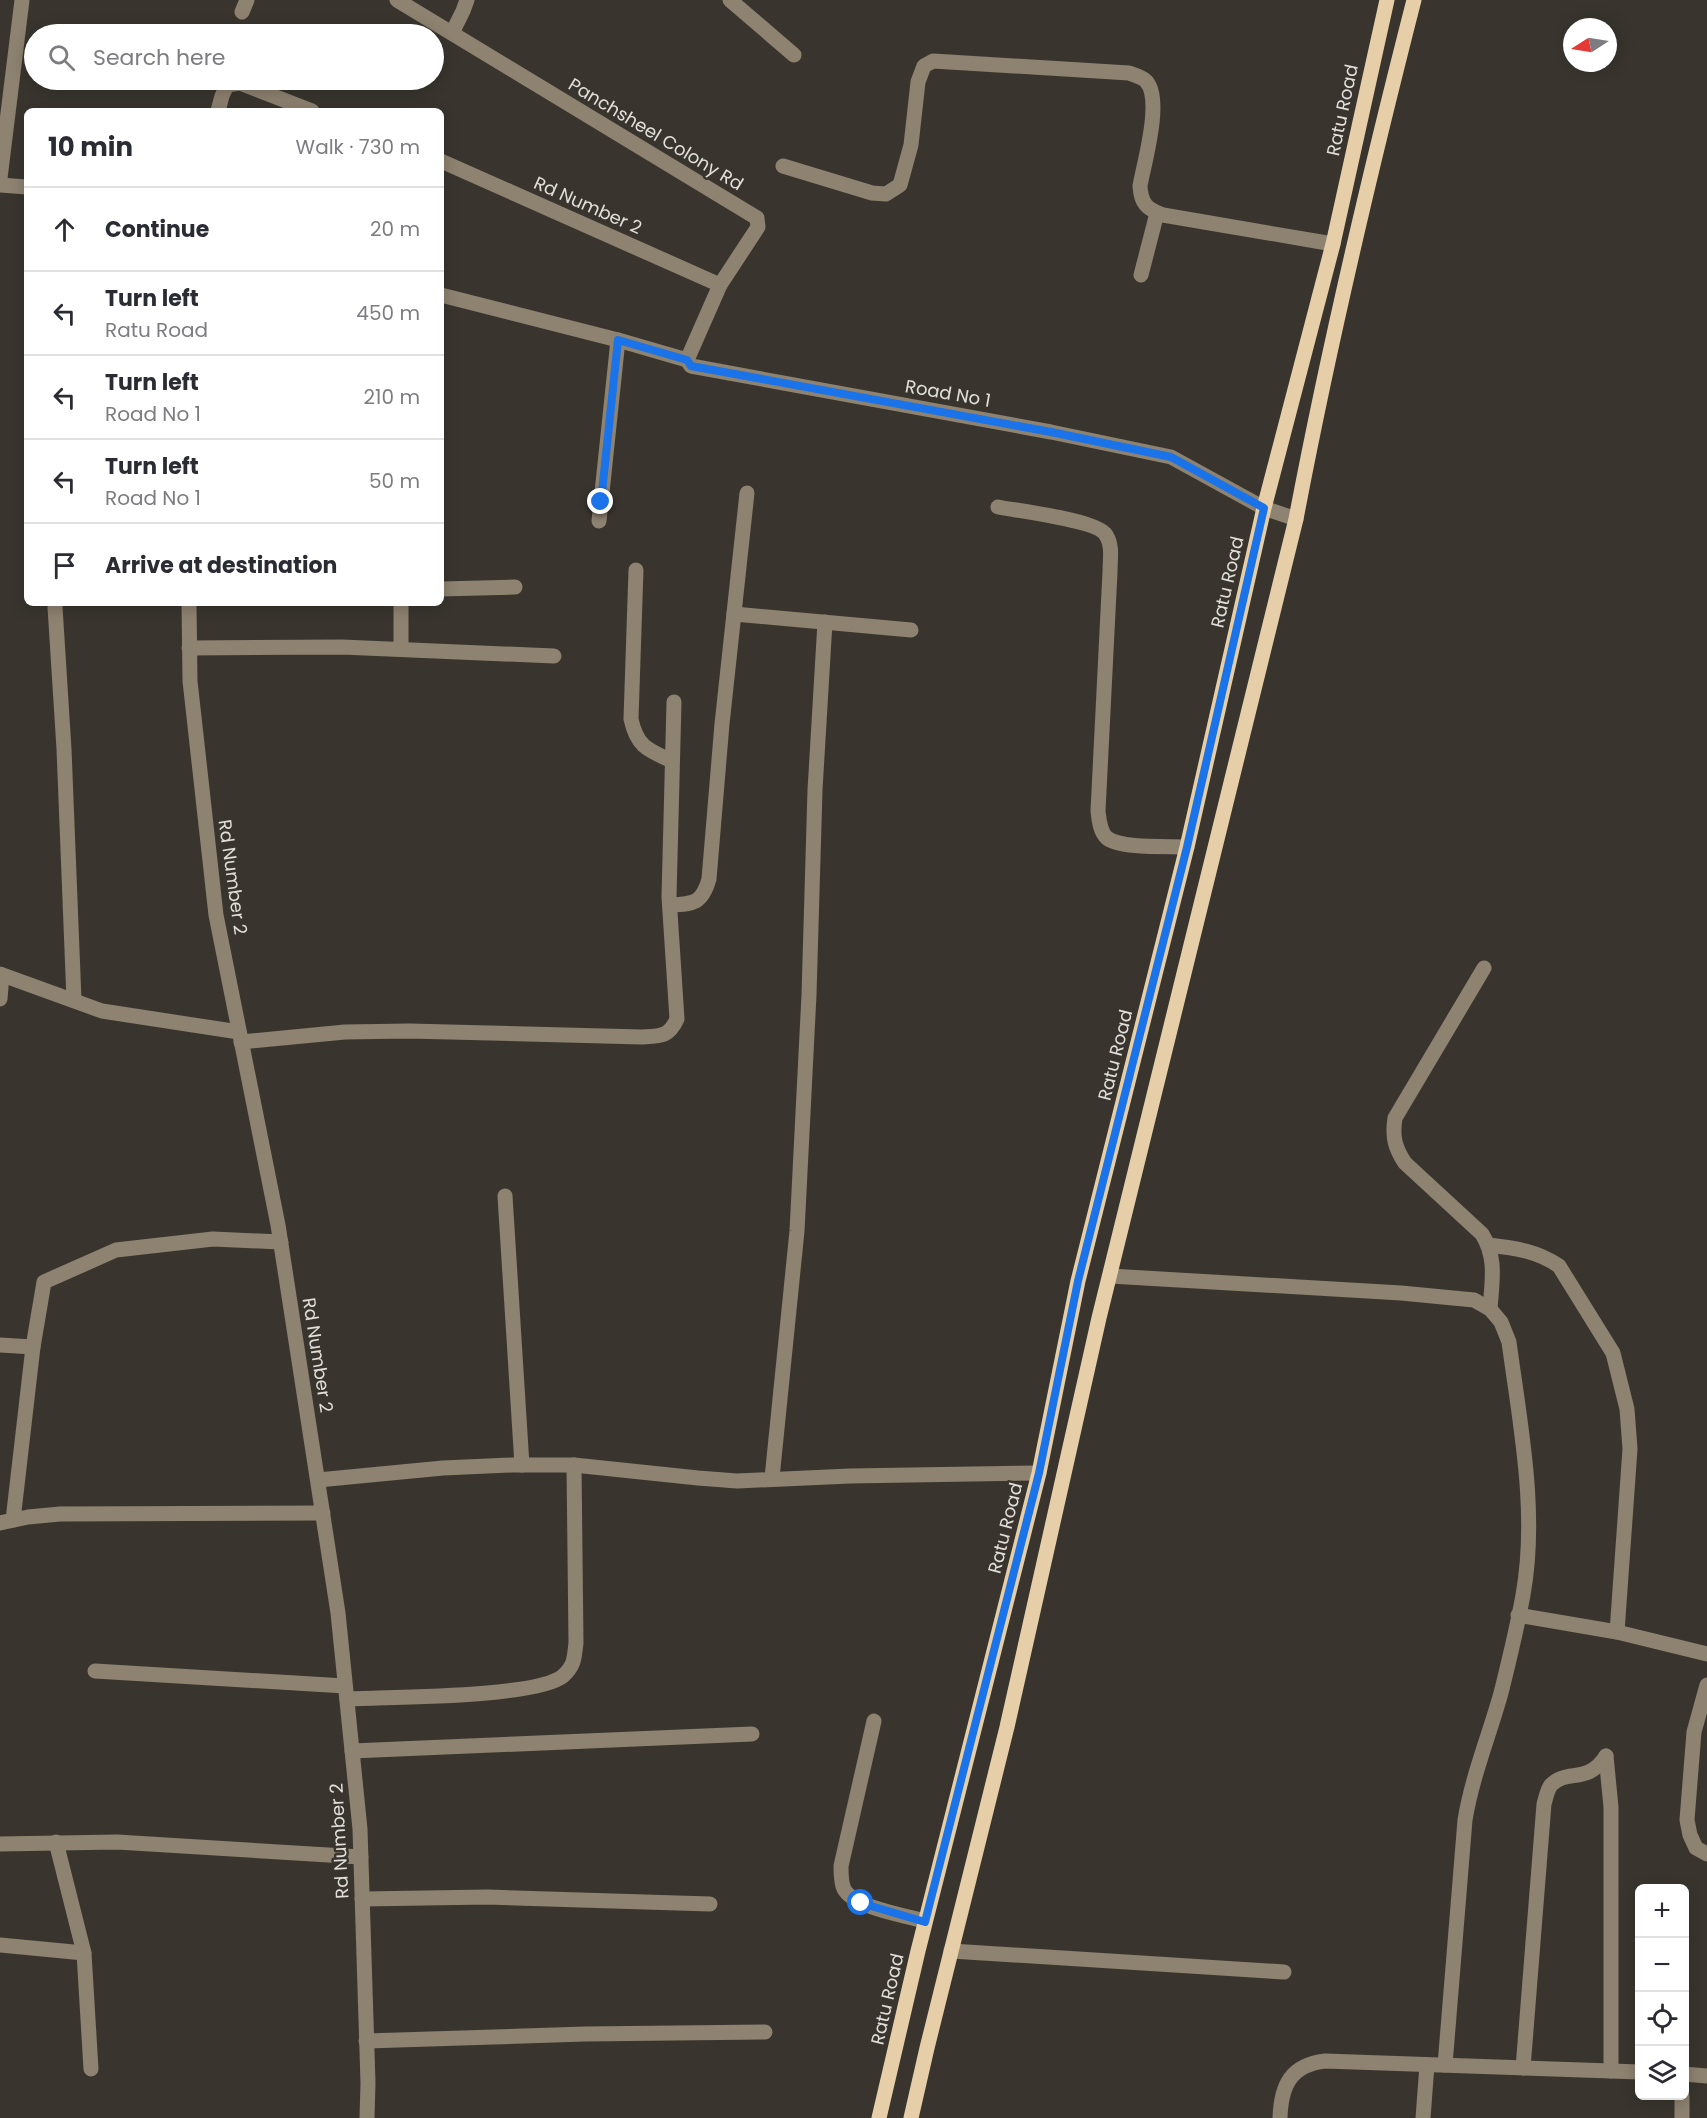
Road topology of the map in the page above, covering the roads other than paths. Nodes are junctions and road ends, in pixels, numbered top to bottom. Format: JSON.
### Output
{"nodes":[{"id":1,"x":22,"y":0,"type":"edge"},
{"id":2,"x":398,"y":0,"type":"edge"},
{"id":3,"x":467,"y":0,"type":"edge"},
{"id":4,"x":730,"y":0,"type":"edge"},
{"id":5,"x":1387,"y":0,"type":"edge"},
{"id":6,"x":1414,"y":0,"type":"edge"},
{"id":7,"x":437,"y":24,"type":"edge"},
{"id":8,"x":444,"y":28,"type":"edge"},
{"id":9,"x":452,"y":33,"type":"junction"},
{"id":10,"x":794,"y":55,"type":"dead end"},
{"id":11,"x":225,"y":90,"type":"edge"},
{"id":12,"x":258,"y":90,"type":"edge"},
{"id":13,"x":219,"y":108,"type":"edge"},
{"id":14,"x":304,"y":108,"type":"edge"},
{"id":15,"x":444,"y":162,"type":"edge"},
{"id":16,"x":783,"y":166,"type":"dead end"},
{"id":17,"x":0,"y":178,"type":"edge"},
{"id":18,"x":0,"y":185,"type":"edge"},
{"id":19,"x":24,"y":187,"type":"edge"},
{"id":20,"x":1157,"y":213,"type":"junction"},
{"id":21,"x":1333,"y":244,"type":"junction"},
{"id":22,"x":1141,"y":275,"type":"dead end"},
{"id":23,"x":720,"y":285,"type":"junction"},
{"id":24,"x":444,"y":296,"type":"edge"},
{"id":25,"x":618,"y":340,"type":"junction"},
{"id":26,"x":687,"y":360,"type":"junction"},
{"id":27,"x":747,"y":493,"type":"dead end"},
{"id":28,"x":998,"y":507,"type":"dead end"},
{"id":29,"x":1264,"y":508,"type":"junction"},
{"id":30,"x":1296,"y":519,"type":"junction"},
{"id":31,"x":599,"y":521,"type":"dead end"},
{"id":32,"x":636,"y":570,"type":"dead end"},
{"id":33,"x":515,"y":587,"type":"dead end"},
{"id":34,"x":444,"y":589,"type":"edge"},
{"id":35,"x":189,"y":606,"type":"edge"},
{"id":36,"x":401,"y":606,"type":"edge"},
{"id":37,"x":55,"y":607,"type":"dead end"},
{"id":38,"x":734,"y":614,"type":"junction"},
{"id":39,"x":825,"y":622,"type":"junction"},
{"id":40,"x":911,"y":630,"type":"dead end"},
{"id":41,"x":189,"y":648,"type":"junction"},
{"id":42,"x":402,"y":650,"type":"junction"},
{"id":43,"x":554,"y":656,"type":"dead end"},
{"id":44,"x":674,"y":702,"type":"dead end"},
{"id":45,"x":672,"y":760,"type":"junction"},
{"id":46,"x":1187,"y":847,"type":"junction"},
{"id":47,"x":670,"y":904,"type":"junction"},
{"id":48,"x":1484,"y":968,"type":"dead end"},
{"id":49,"x":1,"y":974,"type":"edge"},
{"id":50,"x":0,"y":999,"type":"edge"},
{"id":51,"x":74,"y":1000,"type":"junction"},
{"id":52,"x":240,"y":1037,"type":"junction"},
{"id":53,"x":505,"y":1196,"type":"dead end"},
{"id":54,"x":281,"y":1242,"type":"junction"},
{"id":55,"x":1489,"y":1245,"type":"junction"},
{"id":56,"x":1110,"y":1276,"type":"junction"},
{"id":57,"x":1490,"y":1309,"type":"junction"},
{"id":58,"x":0,"y":1345,"type":"edge"},
{"id":59,"x":33,"y":1347,"type":"junction"},
{"id":60,"x":522,"y":1465,"type":"junction"},
{"id":61,"x":574,"y":1465,"type":"junction"},
{"id":62,"x":1039,"y":1473,"type":"junction"},
{"id":63,"x":772,"y":1478,"type":"junction"},
{"id":64,"x":318,"y":1480,"type":"junction"},
{"id":65,"x":323,"y":1513,"type":"junction"},
{"id":66,"x":7,"y":1522,"type":"edge"},
{"id":67,"x":1518,"y":1615,"type":"junction"},
{"id":68,"x":1617,"y":1632,"type":"junction"},
{"id":69,"x":1707,"y":1654,"type":"edge"},
{"id":70,"x":94,"y":1671,"type":"dead end"},
{"id":71,"x":1707,"y":1685,"type":"edge"},
{"id":72,"x":346,"y":1693,"type":"junction"},
{"id":73,"x":874,"y":1720,"type":"dead end"},
{"id":74,"x":752,"y":1734,"type":"dead end"},
{"id":75,"x":352,"y":1751,"type":"junction"},
{"id":76,"x":56,"y":1842,"type":"junction"},
{"id":77,"x":0,"y":1844,"type":"edge"},
{"id":78,"x":1707,"y":1854,"type":"edge"},
{"id":79,"x":361,"y":1857,"type":"junction"},
{"id":80,"x":362,"y":1899,"type":"junction"},
{"id":81,"x":710,"y":1904,"type":"dead end"},
{"id":82,"x":925,"y":1922,"type":"junction"},
{"id":83,"x":0,"y":1945,"type":"edge"},
{"id":84,"x":951,"y":1951,"type":"junction"},
{"id":85,"x":84,"y":1953,"type":"junction"},
{"id":86,"x":1284,"y":1972,"type":"dead end"},
{"id":87,"x":765,"y":2032,"type":"dead end"},
{"id":88,"x":366,"y":2041,"type":"junction"},
{"id":89,"x":1427,"y":2065,"type":"junction"},
{"id":90,"x":1445,"y":2065,"type":"junction"},
{"id":91,"x":1523,"y":2068,"type":"junction"},
{"id":92,"x":91,"y":2069,"type":"dead end"},
{"id":93,"x":1611,"y":2071,"type":"junction"},
{"id":94,"x":1635,"y":2072,"type":"edge"},
{"id":95,"x":1689,"y":2074,"type":"edge"},
{"id":96,"x":1707,"y":2076,"type":"edge"},
{"id":97,"x":1682,"y":2100,"type":"edge"},
{"id":98,"x":367,"y":2118,"type":"edge"},
{"id":99,"x":879,"y":2118,"type":"edge"},
{"id":100,"x":911,"y":2118,"type":"edge"},
{"id":101,"x":1280,"y":2118,"type":"edge"},
{"id":102,"x":1423,"y":2118,"type":"edge"},
{"id":103,"x":1682,"y":2118,"type":"edge"}],
"edges":[{"from":1,"to":17,"type":"street"},
{"from":2,"to":7,"type":"street","name":"Panchsheel Colony Rd"},
{"from":3,"to":9,"type":"street"},
{"from":4,"to":10,"type":"street"},
{"from":5,"to":21,"type":"main road","name":"Ratu Road"},
{"from":6,"to":30,"type":"main road"},
{"from":8,"to":9,"type":"street","name":"Panchsheel Colony Rd"},
{"from":9,"to":23,"type":"street","name":"Panchsheel Colony Rd"},
{"from":11,"to":13,"type":"street"},
{"from":12,"to":14,"type":"street"},
{"from":15,"to":23,"type":"street","name":"Rd Number 2"},
{"from":16,"to":20,"type":"street"},
{"from":18,"to":19,"type":"street"},
{"from":20,"to":21,"type":"street"},
{"from":20,"to":22,"type":"street"},
{"from":21,"to":29,"type":"main road","name":"Ratu Road"},
{"from":23,"to":26,"type":"street","name":"Panchsheel Colony Rd"},
{"from":24,"to":25,"type":"street","name":"Road No 1"},
{"from":25,"to":26,"type":"street","name":"Road No 1"},
{"from":25,"to":31,"type":"street"},
{"from":26,"to":29,"type":"street","name":"Road No 1"},
{"from":27,"to":38,"type":"street"},
{"from":28,"to":46,"type":"street"},
{"from":29,"to":30,"type":"street","name":"Road No 1"},
{"from":29,"to":46,"type":"main road","name":"Ratu Road"},
{"from":30,"to":56,"type":"main road"},
{"from":32,"to":45,"type":"street"},
{"from":33,"to":34,"type":"street"},
{"from":35,"to":41,"type":"street","name":"Rd Number 2"},
{"from":36,"to":42,"type":"street"},
{"from":37,"to":51,"type":"street"},
{"from":38,"to":39,"type":"street"},
{"from":38,"to":47,"type":"street"},
{"from":39,"to":40,"type":"street"},
{"from":39,"to":63,"type":"street"},
{"from":41,"to":42,"type":"street"},
{"from":41,"to":52,"type":"street","name":"Rd Number 2"},
{"from":42,"to":43,"type":"street"},
{"from":44,"to":45,"type":"street"},
{"from":45,"to":47,"type":"street"},
{"from":46,"to":62,"type":"main road","name":"Ratu Road"},
{"from":47,"to":52,"type":"street"},
{"from":48,"to":55,"type":"street"},
{"from":49,"to":50,"type":"street"},
{"from":49,"to":51,"type":"street"},
{"from":51,"to":52,"type":"street"},
{"from":52,"to":54,"type":"street","name":"Rd Number 2"},
{"from":53,"to":60,"type":"street"},
{"from":54,"to":59,"type":"street"},
{"from":54,"to":64,"type":"street","name":"Rd Number 2"},
{"from":55,"to":57,"type":"street"},
{"from":55,"to":68,"type":"street"},
{"from":56,"to":57,"type":"street"},
{"from":56,"to":84,"type":"main road"},
{"from":57,"to":67,"type":"street"},
{"from":58,"to":59,"type":"street"},
{"from":59,"to":66,"type":"street"},
{"from":60,"to":61,"type":"street"},
{"from":60,"to":64,"type":"street"},
{"from":61,"to":63,"type":"street"},
{"from":61,"to":72,"type":"street"},
{"from":62,"to":63,"type":"street"},
{"from":62,"to":82,"type":"main road","name":"Ratu Road"},
{"from":64,"to":65,"type":"street","name":"Rd Number 2"},
{"from":65,"to":66,"type":"street"},
{"from":65,"to":72,"type":"street","name":"Rd Number 2"},
{"from":67,"to":68,"type":"street"},
{"from":67,"to":90,"type":"street"},
{"from":68,"to":69,"type":"street"},
{"from":70,"to":72,"type":"street"},
{"from":71,"to":78,"type":"street"},
{"from":72,"to":75,"type":"street","name":"Rd Number 2"},
{"from":73,"to":82,"type":"street"},
{"from":74,"to":75,"type":"street"},
{"from":75,"to":79,"type":"street","name":"Rd Number 2"},
{"from":76,"to":77,"type":"street"},
{"from":76,"to":79,"type":"street"},
{"from":76,"to":85,"type":"street"},
{"from":79,"to":80,"type":"street","name":"Rd Number 2"},
{"from":80,"to":81,"type":"street"},
{"from":80,"to":88,"type":"street","name":"Rd Number 2"},
{"from":82,"to":99,"type":"main road","name":"Ratu Road"},
{"from":83,"to":85,"type":"street"},
{"from":84,"to":86,"type":"street"},
{"from":84,"to":100,"type":"main road"},
{"from":85,"to":92,"type":"street"},
{"from":87,"to":88,"type":"street"},
{"from":88,"to":98,"type":"street","name":"Rd Number 2"},
{"from":89,"to":90,"type":"street"},
{"from":89,"to":101,"type":"street"},
{"from":89,"to":102,"type":"street"},
{"from":90,"to":91,"type":"street"},
{"from":91,"to":93,"type":"street"},
{"from":91,"to":93,"type":"street"},
{"from":93,"to":94,"type":"street"},
{"from":95,"to":96,"type":"street"},
{"from":97,"to":103,"type":"street"}]}
